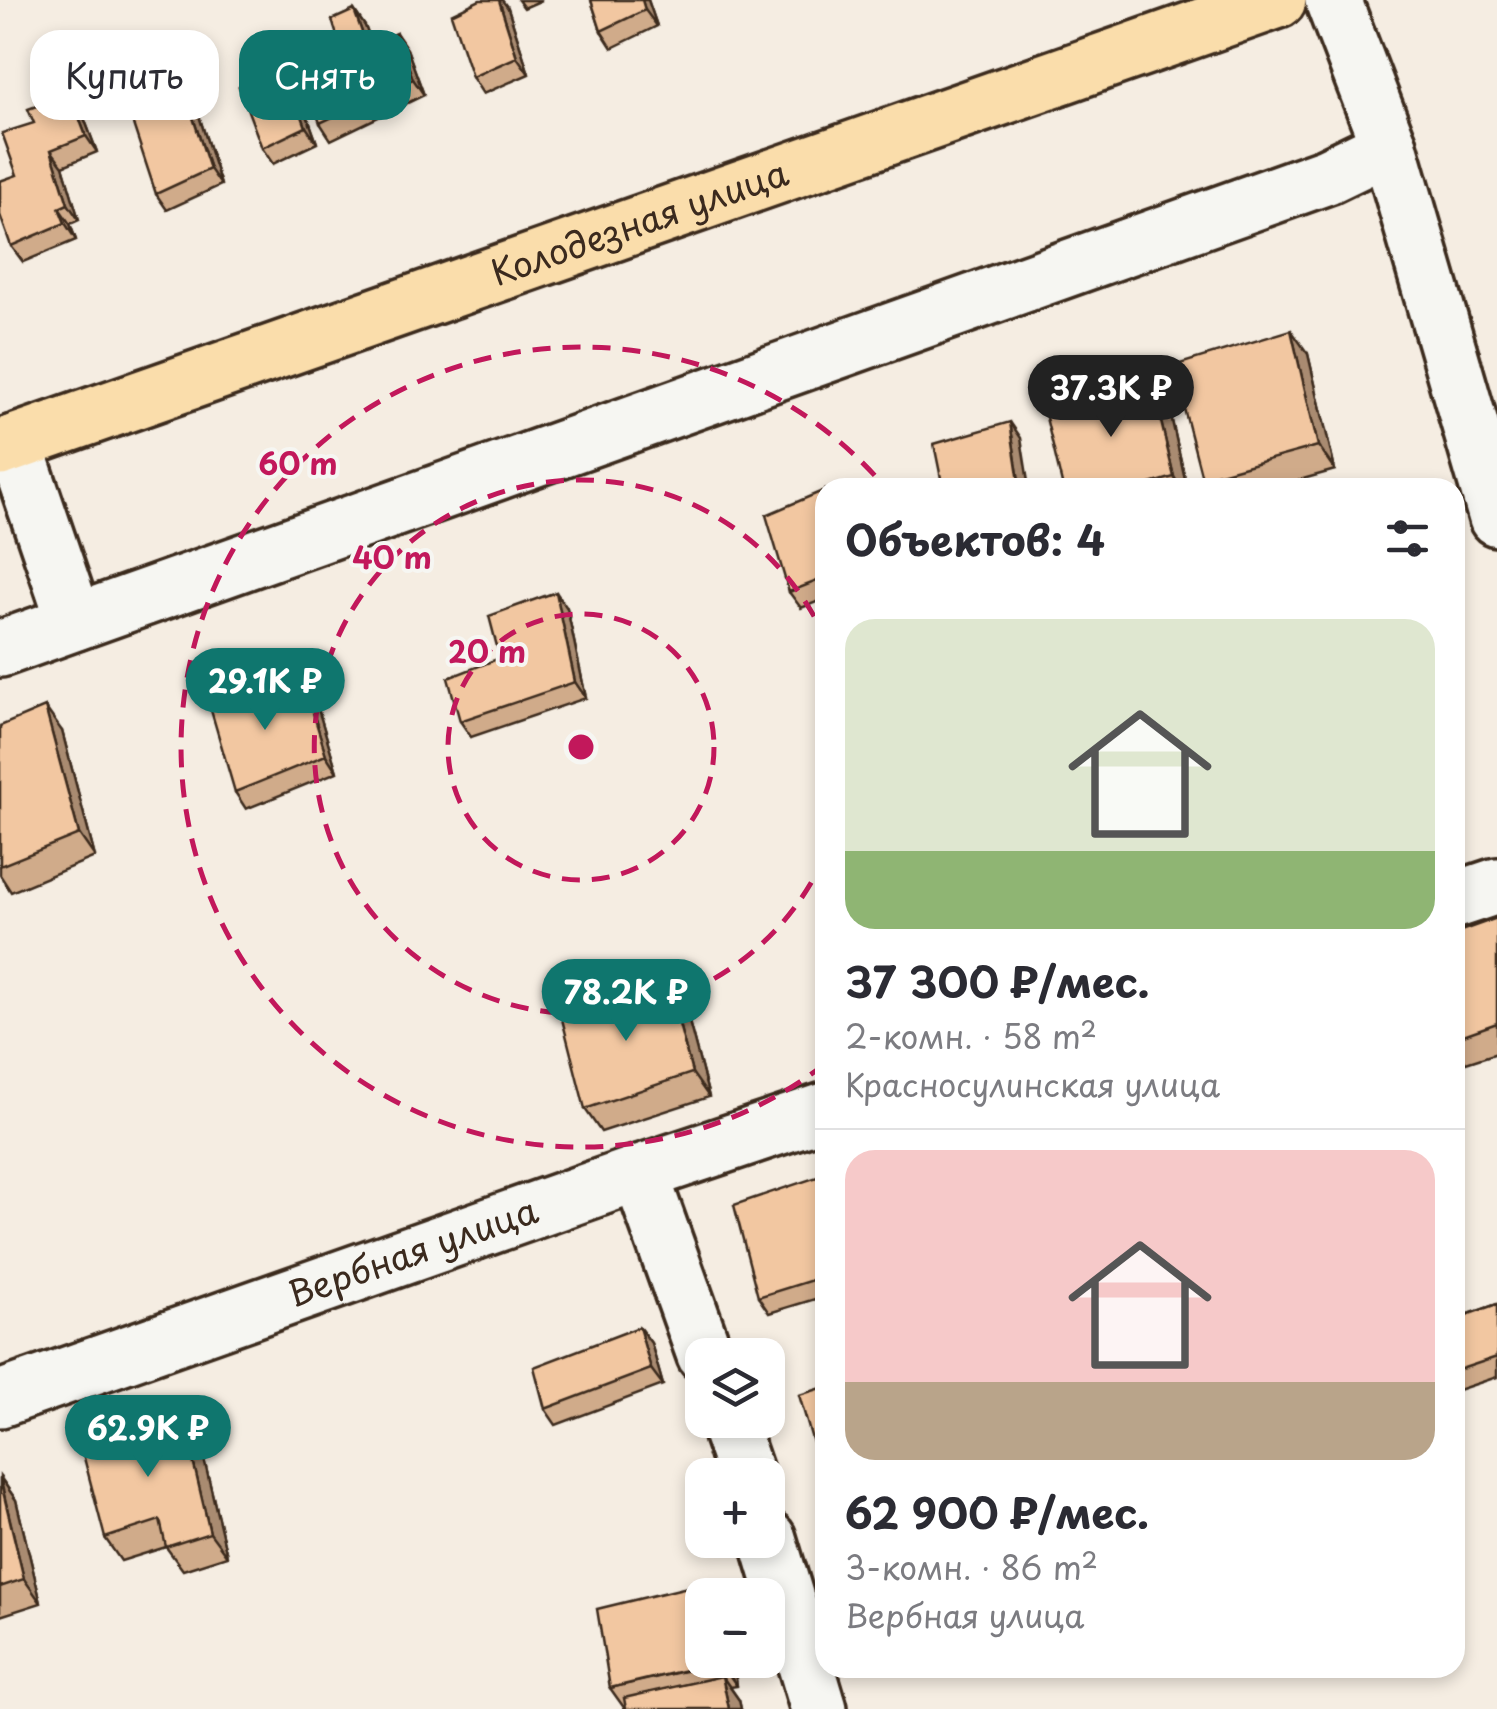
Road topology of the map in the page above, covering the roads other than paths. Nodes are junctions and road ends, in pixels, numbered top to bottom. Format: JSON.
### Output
{"nodes":[{"id":1,"x":1278,"y":0,"type":"edge"},
{"id":2,"x":1332,"y":0,"type":"edge"},
{"id":3,"x":1388,"y":146,"type":"junction"},
{"id":4,"x":7,"y":446,"type":"edge"},
{"id":5,"x":1497,"y":518,"type":"edge"},
{"id":6,"x":76,"y":622,"type":"junction"},
{"id":7,"x":0,"y":649,"type":"edge"},
{"id":8,"x":1497,"y":886,"type":"edge"},
{"id":9,"x":1465,"y":897,"type":"edge"},
{"id":10,"x":815,"y":1114,"type":"edge"},
{"id":11,"x":640,"y":1173,"type":"junction"},
{"id":12,"x":698,"y":1338,"type":"edge"},
{"id":13,"x":0,"y":1400,"type":"edge"},
{"id":14,"x":774,"y":1558,"type":"edge"},
{"id":15,"x":819,"y":1709,"type":"edge"}],
"edges":[{"from":1,"to":4,"type":"main road","name":"Колодезная улица"},
{"from":2,"to":3,"type":"street"},
{"from":3,"to":5,"type":"street"},
{"from":3,"to":6,"type":"street"},
{"from":4,"to":6,"type":"street"},
{"from":6,"to":7,"type":"street"},
{"from":8,"to":9,"type":"street"},
{"from":10,"to":11,"type":"street","name":"Вербная улица"},
{"from":11,"to":12,"type":"street"},
{"from":11,"to":13,"type":"street","name":"Вербная улица"},
{"from":14,"to":15,"type":"street"}]}
